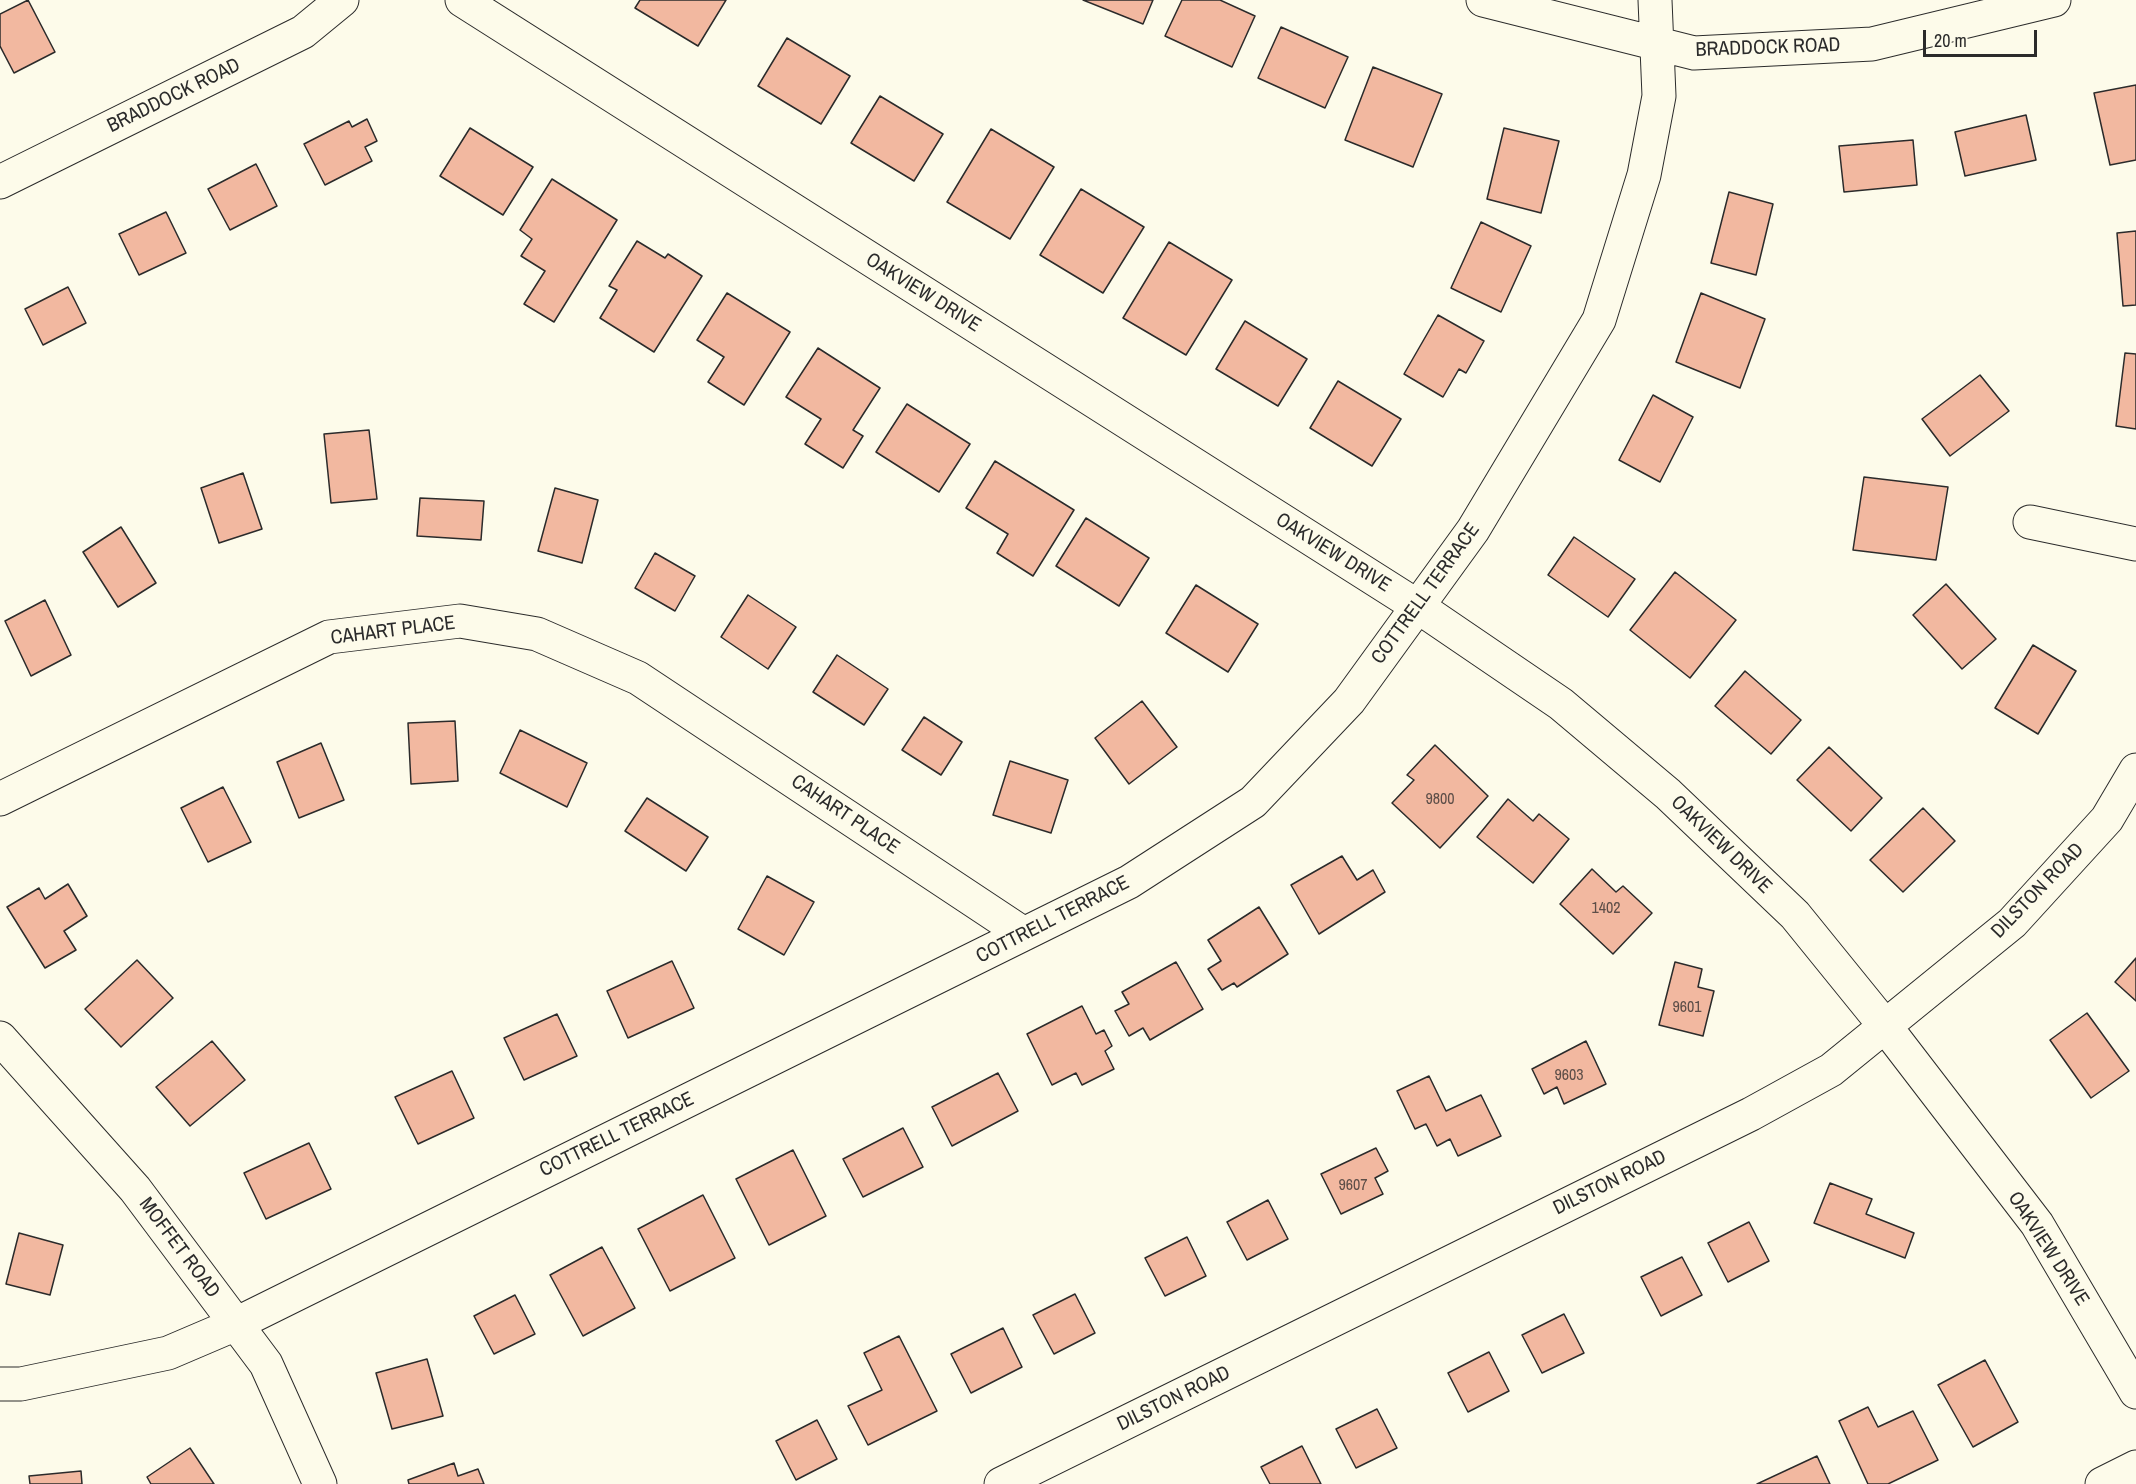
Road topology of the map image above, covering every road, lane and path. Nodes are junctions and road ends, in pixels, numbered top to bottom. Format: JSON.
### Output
{"nodes":[{"id":1,"x":342,"y":0,"type":"edge"},
{"id":2,"x":462,"y":0,"type":"edge"},
{"id":3,"x":1483,"y":0,"type":"edge"},
{"id":4,"x":1655,"y":0,"type":"edge"},
{"id":5,"x":2054,"y":0,"type":"edge"},
{"id":6,"x":1657,"y":45,"type":"junction"},
{"id":7,"x":0,"y":182,"type":"edge"},
{"id":8,"x":2030,"y":522,"type":"dead end"},
{"id":9,"x":2136,"y":544,"type":"edge"},
{"id":10,"x":1417,"y":606,"type":"junction"},
{"id":11,"x":2136,"y":770,"type":"edge"},
{"id":12,"x":0,"y":799,"type":"edge"},
{"id":13,"x":1024,"y":934,"type":"junction"},
{"id":14,"x":1885,"y":1026,"type":"junction"},
{"id":15,"x":0,"y":1038,"type":"edge"},
{"id":16,"x":236,"y":1324,"type":"junction"},
{"id":17,"x":0,"y":1384,"type":"edge"},
{"id":18,"x":2136,"y":1392,"type":"edge"},
{"id":19,"x":2136,"y":1467,"type":"edge"},
{"id":20,"x":320,"y":1484,"type":"edge"},
{"id":21,"x":1001,"y":1484,"type":"edge"},
{"id":22,"x":2102,"y":1484,"type":"edge"}],
"edges":[{"from":1,"to":7,"type":"street","name":"BRADDOCK ROAD"},
{"from":2,"to":10,"type":"street","name":"OAKVIEW DRIVE"},
{"from":3,"to":6,"type":"street","name":"BRADDOCK ROAD"},
{"from":4,"to":6,"type":"street","name":"COTTRELL TERRACE"},
{"from":5,"to":6,"type":"street","name":"BRADDOCK ROAD"},
{"from":6,"to":10,"type":"street","name":"COTTRELL TERRACE"},
{"from":8,"to":9,"type":"street"},
{"from":10,"to":13,"type":"street","name":"COTTRELL TERRACE"},
{"from":10,"to":14,"type":"street","name":"OAKVIEW DRIVE"},
{"from":11,"to":14,"type":"street","name":"DILSTON ROAD"},
{"from":12,"to":13,"type":"street","name":"CAHART PLACE"},
{"from":13,"to":16,"type":"street","name":"COTTRELL TERRACE"},
{"from":14,"to":18,"type":"street","name":"OAKVIEW DRIVE"},
{"from":14,"to":21,"type":"street","name":"DILSTON ROAD"},
{"from":15,"to":16,"type":"street","name":"MOFFET ROAD"},
{"from":16,"to":17,"type":"street","name":"COTTRELL TERRACE"},
{"from":16,"to":20,"type":"street","name":"MOFFET ROAD"},
{"from":19,"to":22,"type":"street"}]}
